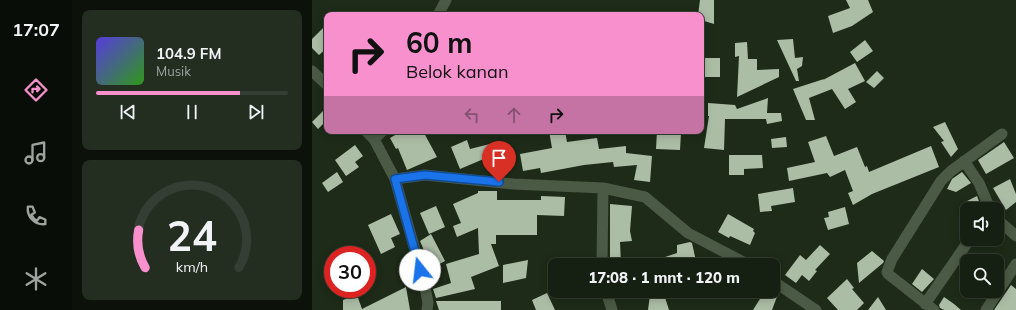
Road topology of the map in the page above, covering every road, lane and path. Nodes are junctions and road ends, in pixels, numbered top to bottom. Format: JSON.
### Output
{"nodes":[{"id":1,"x":446,"y":0,"type":"edge"},
{"id":2,"x":440,"y":12,"type":"edge"},
{"id":3,"x":312,"y":71,"type":"edge"},
{"id":4,"x":324,"y":82,"type":"edge"},
{"id":5,"x":1002,"y":134,"type":"dead end"},
{"id":6,"x":370,"y":135,"type":"edge"},
{"id":7,"x":964,"y":161,"type":"junction"},
{"id":8,"x":395,"y":179,"type":"junction"},
{"id":9,"x":603,"y":188,"type":"junction"},
{"id":10,"x":987,"y":202,"type":"edge"},
{"id":11,"x":1004,"y":225,"type":"edge"},
{"id":12,"x":1016,"y":236,"type":"edge"},
{"id":13,"x":966,"y":246,"type":"edge"},
{"id":14,"x":602,"y":258,"type":"edge"},
{"id":15,"x":736,"y":258,"type":"edge"},
{"id":16,"x":1016,"y":264,"type":"edge"},
{"id":17,"x":780,"y":286,"type":"edge"},
{"id":18,"x":608,"y":298,"type":"edge"},
{"id":19,"x":930,"y":307,"type":"edge"},
{"id":20,"x":427,"y":310,"type":"edge"},
{"id":21,"x":612,"y":310,"type":"edge"},
{"id":22,"x":816,"y":310,"type":"edge"},
{"id":23,"x":986,"y":310,"type":"edge"}],
"edges":[{"from":1,"to":2,"type":"street"},
{"from":3,"to":4,"type":"street"},
{"from":5,"to":7,"type":"street"},
{"from":6,"to":8,"type":"street"},
{"from":7,"to":10,"type":"street"},
{"from":7,"to":19,"type":"street"},
{"from":8,"to":9,"type":"street"},
{"from":8,"to":20,"type":"street"},
{"from":9,"to":14,"type":"street"},
{"from":9,"to":15,"type":"street"},
{"from":11,"to":12,"type":"street"},
{"from":13,"to":19,"type":"street"},
{"from":16,"to":23,"type":"street"},
{"from":17,"to":22,"type":"street"},
{"from":18,"to":21,"type":"street"}]}
